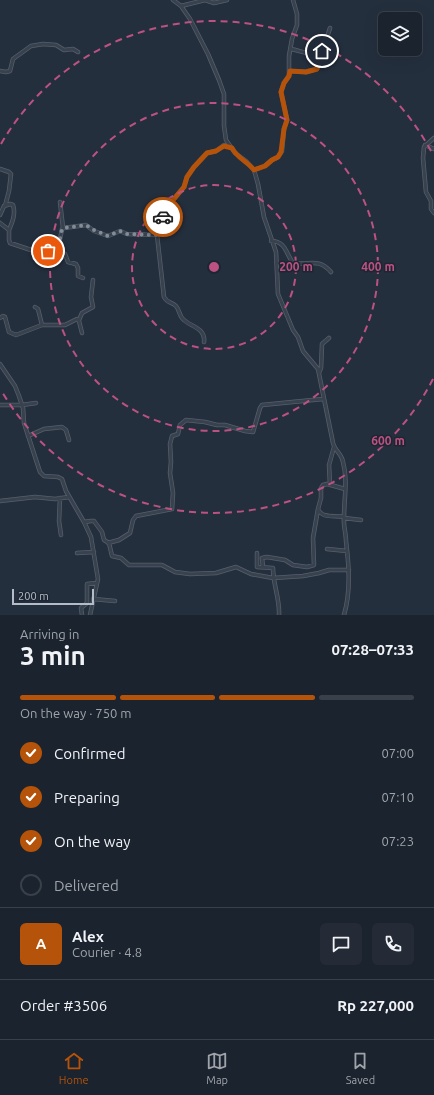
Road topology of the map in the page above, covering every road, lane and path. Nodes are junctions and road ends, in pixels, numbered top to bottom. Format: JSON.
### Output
{"nodes":[{"id":1,"x":173,"y":0,"type":"edge"},
{"id":2,"x":227,"y":0,"type":"edge"},
{"id":3,"x":293,"y":0,"type":"edge"},
{"id":4,"x":190,"y":2,"type":"edge"},
{"id":5,"x":181,"y":6,"type":"junction"},
{"id":6,"x":330,"y":28,"type":"dead end"},
{"id":7,"x":291,"y":49,"type":"junction"},
{"id":8,"x":78,"y":52,"type":"dead end"},
{"id":9,"x":317,"y":53,"type":"junction"},
{"id":10,"x":0,"y":71,"type":"edge"},
{"id":11,"x":290,"y":71,"type":"junction"},
{"id":12,"x":434,"y":138,"type":"edge"},
{"id":13,"x":425,"y":145,"type":"junction"},
{"id":14,"x":232,"y":148,"type":"junction"},
{"id":15,"x":434,"y":149,"type":"edge"},
{"id":16,"x":0,"y":169,"type":"edge"},
{"id":17,"x":254,"y":170,"type":"junction"},
{"id":18,"x":60,"y":202,"type":"dead end"},
{"id":19,"x":5,"y":206,"type":"junction"},
{"id":20,"x":434,"y":213,"type":"edge"},
{"id":21,"x":0,"y":215,"type":"edge"},
{"id":22,"x":0,"y":223,"type":"edge"},
{"id":23,"x":63,"y":228,"type":"junction"},
{"id":24,"x":9,"y":230,"type":"junction"},
{"id":25,"x":157,"y":235,"type":"junction"},
{"id":26,"x":271,"y":241,"type":"junction"},
{"id":27,"x":56,"y":251,"type":"junction"},
{"id":28,"x":331,"y":272,"type":"dead end"},
{"id":29,"x":83,"y":278,"type":"dead end"},
{"id":30,"x":93,"y":280,"type":"dead end"},
{"id":31,"x":35,"y":307,"type":"dead end"},
{"id":32,"x":0,"y":318,"type":"edge"},
{"id":33,"x":79,"y":320,"type":"junction"},
{"id":34,"x":42,"y":325,"type":"junction"},
{"id":35,"x":82,"y":333,"type":"dead end"},
{"id":36,"x":329,"y":338,"type":"dead end"},
{"id":37,"x":204,"y":342,"type":"dead end"},
{"id":38,"x":0,"y":364,"type":"edge"},
{"id":39,"x":319,"y":373,"type":"junction"},
{"id":40,"x":323,"y":399,"type":"junction"},
{"id":41,"x":36,"y":404,"type":"dead end"},
{"id":42,"x":0,"y":405,"type":"edge"},
{"id":43,"x":22,"y":405,"type":"junction"},
{"id":44,"x":28,"y":436,"type":"junction"},
{"id":45,"x":69,"y":440,"type":"dead end"},
{"id":46,"x":334,"y":447,"type":"junction"},
{"id":47,"x":330,"y":485,"type":"junction"},
{"id":48,"x":345,"y":489,"type":"junction"},
{"id":49,"x":69,"y":497,"type":"junction"},
{"id":50,"x":60,"y":498,"type":"junction"},
{"id":51,"x":0,"y":501,"type":"edge"},
{"id":52,"x":318,"y":509,"type":"junction"},
{"id":53,"x":344,"y":517,"type":"junction"},
{"id":54,"x":361,"y":520,"type":"dead end"},
{"id":55,"x":84,"y":522,"type":"junction"},
{"id":56,"x":61,"y":535,"type":"dead end"},
{"id":57,"x":108,"y":543,"type":"junction"},
{"id":58,"x":327,"y":549,"type":"dead end"},
{"id":59,"x":347,"y":551,"type":"junction"},
{"id":60,"x":94,"y":552,"type":"junction"},
{"id":61,"x":77,"y":553,"type":"dead end"},
{"id":62,"x":257,"y":553,"type":"dead end"},
{"id":63,"x":263,"y":567,"type":"junction"},
{"id":64,"x":349,"y":570,"type":"junction"},
{"id":65,"x":273,"y":578,"type":"junction"},
{"id":66,"x":97,"y":583,"type":"junction"},
{"id":67,"x":93,"y":600,"type":"junction"},
{"id":68,"x":115,"y":601,"type":"dead end"},
{"id":69,"x":82,"y":615,"type":"edge"},
{"id":70,"x":90,"y":615,"type":"edge"},
{"id":71,"x":280,"y":615,"type":"edge"},
{"id":72,"x":344,"y":615,"type":"edge"}],
"edges":[{"from":1,"to":5,"type":"street"},
{"from":2,"to":4,"type":"street"},
{"from":3,"to":7,"type":"street"},
{"from":4,"to":5,"type":"street"},
{"from":5,"to":14,"type":"street"},
{"from":6,"to":9,"type":"street"},
{"from":7,"to":9,"type":"street"},
{"from":7,"to":11,"type":"street"},
{"from":8,"to":10,"type":"street"},
{"from":9,"to":11,"type":"street"},
{"from":11,"to":17,"type":"street"},
{"from":12,"to":13,"type":"street"},
{"from":13,"to":15,"type":"street"},
{"from":13,"to":20,"type":"street"},
{"from":14,"to":17,"type":"street"},
{"from":14,"to":25,"type":"street"},
{"from":16,"to":19,"type":"street"},
{"from":17,"to":26,"type":"street"},
{"from":18,"to":23,"type":"street"},
{"from":19,"to":21,"type":"street"},
{"from":19,"to":24,"type":"street"},
{"from":22,"to":24,"type":"street"},
{"from":23,"to":25,"type":"street"},
{"from":23,"to":27,"type":"street"},
{"from":24,"to":27,"type":"street"},
{"from":25,"to":37,"type":"street"},
{"from":26,"to":28,"type":"street"},
{"from":26,"to":39,"type":"street"},
{"from":27,"to":29,"type":"street"},
{"from":30,"to":33,"type":"street"},
{"from":31,"to":34,"type":"street"},
{"from":32,"to":34,"type":"street"},
{"from":33,"to":34,"type":"street"},
{"from":33,"to":35,"type":"street"},
{"from":36,"to":39,"type":"street"},
{"from":38,"to":43,"type":"street"},
{"from":39,"to":40,"type":"street"},
{"from":40,"to":46,"type":"street"},
{"from":40,"to":57,"type":"street"},
{"from":41,"to":43,"type":"street"},
{"from":42,"to":43,"type":"street"},
{"from":43,"to":44,"type":"street"},
{"from":44,"to":45,"type":"street"},
{"from":44,"to":49,"type":"street"},
{"from":46,"to":47,"type":"street"},
{"from":46,"to":48,"type":"street"},
{"from":47,"to":48,"type":"street"},
{"from":47,"to":52,"type":"street"},
{"from":48,"to":53,"type":"street"},
{"from":49,"to":50,"type":"street"},
{"from":49,"to":55,"type":"street"},
{"from":50,"to":51,"type":"street"},
{"from":50,"to":56,"type":"street"},
{"from":52,"to":53,"type":"street"},
{"from":52,"to":63,"type":"street"},
{"from":53,"to":54,"type":"street"},
{"from":53,"to":59,"type":"street"},
{"from":55,"to":57,"type":"street"},
{"from":55,"to":60,"type":"street"},
{"from":57,"to":65,"type":"street"},
{"from":58,"to":59,"type":"street"},
{"from":59,"to":64,"type":"street"},
{"from":60,"to":61,"type":"street"},
{"from":60,"to":66,"type":"street"},
{"from":62,"to":63,"type":"street"},
{"from":63,"to":65,"type":"street"},
{"from":64,"to":65,"type":"street"},
{"from":64,"to":72,"type":"street"},
{"from":65,"to":71,"type":"street"},
{"from":66,"to":67,"type":"street"},
{"from":66,"to":69,"type":"street"},
{"from":67,"to":68,"type":"street"},
{"from":67,"to":70,"type":"street"}]}
